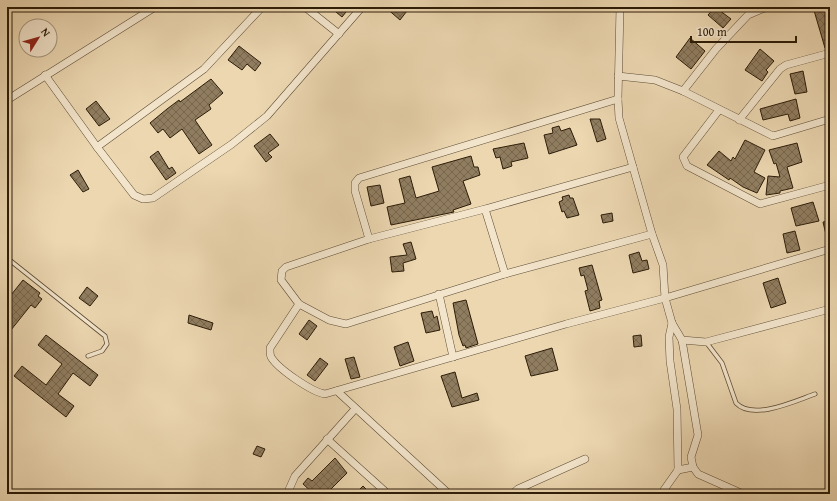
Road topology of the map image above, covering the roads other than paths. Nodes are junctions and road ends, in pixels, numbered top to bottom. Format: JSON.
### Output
{"nodes":[{"id":1,"x":155,"y":7,"type":"edge"},
{"id":2,"x":262,"y":7,"type":"edge"},
{"id":3,"x":304,"y":7,"type":"edge"},
{"id":4,"x":362,"y":7,"type":"edge"},
{"id":5,"x":620,"y":7,"type":"edge"},
{"id":6,"x":767,"y":7,"type":"edge"},
{"id":7,"x":339,"y":34,"type":"junction"},
{"id":8,"x":830,"y":53,"type":"edge"},
{"id":9,"x":46,"y":75,"type":"junction"},
{"id":10,"x":618,"y":76,"type":"junction"},
{"id":11,"x":683,"y":91,"type":"junction"},
{"id":12,"x":618,"y":99,"type":"junction"},
{"id":13,"x":7,"y":100,"type":"edge"},
{"id":14,"x":719,"y":110,"type":"junction"},
{"id":15,"x":830,"y":119,"type":"edge"},
{"id":16,"x":739,"y":120,"type":"junction"},
{"id":17,"x":97,"y":147,"type":"junction"},
{"id":18,"x":633,"y":167,"type":"junction"},
{"id":19,"x":830,"y":185,"type":"edge"},
{"id":20,"x":485,"y":209,"type":"junction"},
{"id":21,"x":652,"y":234,"type":"junction"},
{"id":22,"x":369,"y":239,"type":"junction"},
{"id":23,"x":830,"y":249,"type":"edge"},
{"id":24,"x":7,"y":258,"type":"edge"},
{"id":25,"x":505,"y":274,"type":"junction"},
{"id":26,"x":439,"y":294,"type":"junction"},
{"id":27,"x":665,"y":298,"type":"junction"},
{"id":28,"x":299,"y":304,"type":"junction"},
{"id":29,"x":830,"y":309,"type":"edge"},
{"id":30,"x":672,"y":323,"type":"junction"},
{"id":31,"x":682,"y":340,"type":"junction"},
{"id":32,"x":706,"y":342,"type":"junction"},
{"id":33,"x":88,"y":356,"type":"dead end"},
{"id":34,"x":453,"y":357,"type":"junction"},
{"id":35,"x":337,"y":391,"type":"junction"},
{"id":36,"x":815,"y":394,"type":"dead end"},
{"id":37,"x":354,"y":409,"type":"junction"},
{"id":38,"x":327,"y":440,"type":"junction"},
{"id":39,"x":585,"y":459,"type":"dead end"},
{"id":40,"x":693,"y":467,"type":"junction"},
{"id":41,"x":678,"y":470,"type":"junction"},
{"id":42,"x":287,"y":494,"type":"edge"},
{"id":43,"x":388,"y":494,"type":"edge"},
{"id":44,"x":449,"y":494,"type":"edge"},
{"id":45,"x":512,"y":494,"type":"edge"},
{"id":46,"x":661,"y":494,"type":"edge"},
{"id":47,"x":744,"y":494,"type":"edge"}],
"edges":[{"from":1,"to":9,"type":"street"},
{"from":2,"to":17,"type":"street"},
{"from":3,"to":7,"type":"street"},
{"from":4,"to":7,"type":"street"},
{"from":5,"to":10,"type":"street"},
{"from":6,"to":11,"type":"street"},
{"from":7,"to":17,"type":"street"},
{"from":8,"to":16,"type":"street"},
{"from":9,"to":13,"type":"street"},
{"from":9,"to":17,"type":"street"},
{"from":10,"to":11,"type":"street"},
{"from":10,"to":12,"type":"street"},
{"from":11,"to":14,"type":"street"},
{"from":12,"to":18,"type":"street"},
{"from":12,"to":22,"type":"street"},
{"from":14,"to":16,"type":"street"},
{"from":14,"to":19,"type":"street"},
{"from":15,"to":16,"type":"street"},
{"from":18,"to":20,"type":"street"},
{"from":18,"to":21,"type":"street"},
{"from":20,"to":22,"type":"street"},
{"from":20,"to":25,"type":"street"},
{"from":21,"to":25,"type":"street"},
{"from":21,"to":27,"type":"street"},
{"from":22,"to":28,"type":"street"},
{"from":23,"to":27,"type":"street"},
{"from":24,"to":33,"type":"lane"},
{"from":25,"to":26,"type":"street"},
{"from":26,"to":28,"type":"street"},
{"from":26,"to":34,"type":"street"},
{"from":27,"to":30,"type":"street"},
{"from":27,"to":34,"type":"street"},
{"from":28,"to":35,"type":"street"},
{"from":29,"to":32,"type":"street"},
{"from":30,"to":31,"type":"street"},
{"from":30,"to":41,"type":"street"},
{"from":31,"to":32,"type":"street"},
{"from":31,"to":40,"type":"street"},
{"from":32,"to":36,"type":"lane"},
{"from":34,"to":35,"type":"street"},
{"from":35,"to":37,"type":"street"},
{"from":37,"to":38,"type":"street"},
{"from":37,"to":44,"type":"street"},
{"from":38,"to":42,"type":"street"},
{"from":38,"to":43,"type":"street"},
{"from":39,"to":45,"type":"street"},
{"from":40,"to":41,"type":"street"},
{"from":40,"to":47,"type":"street"},
{"from":41,"to":46,"type":"street"}]}
